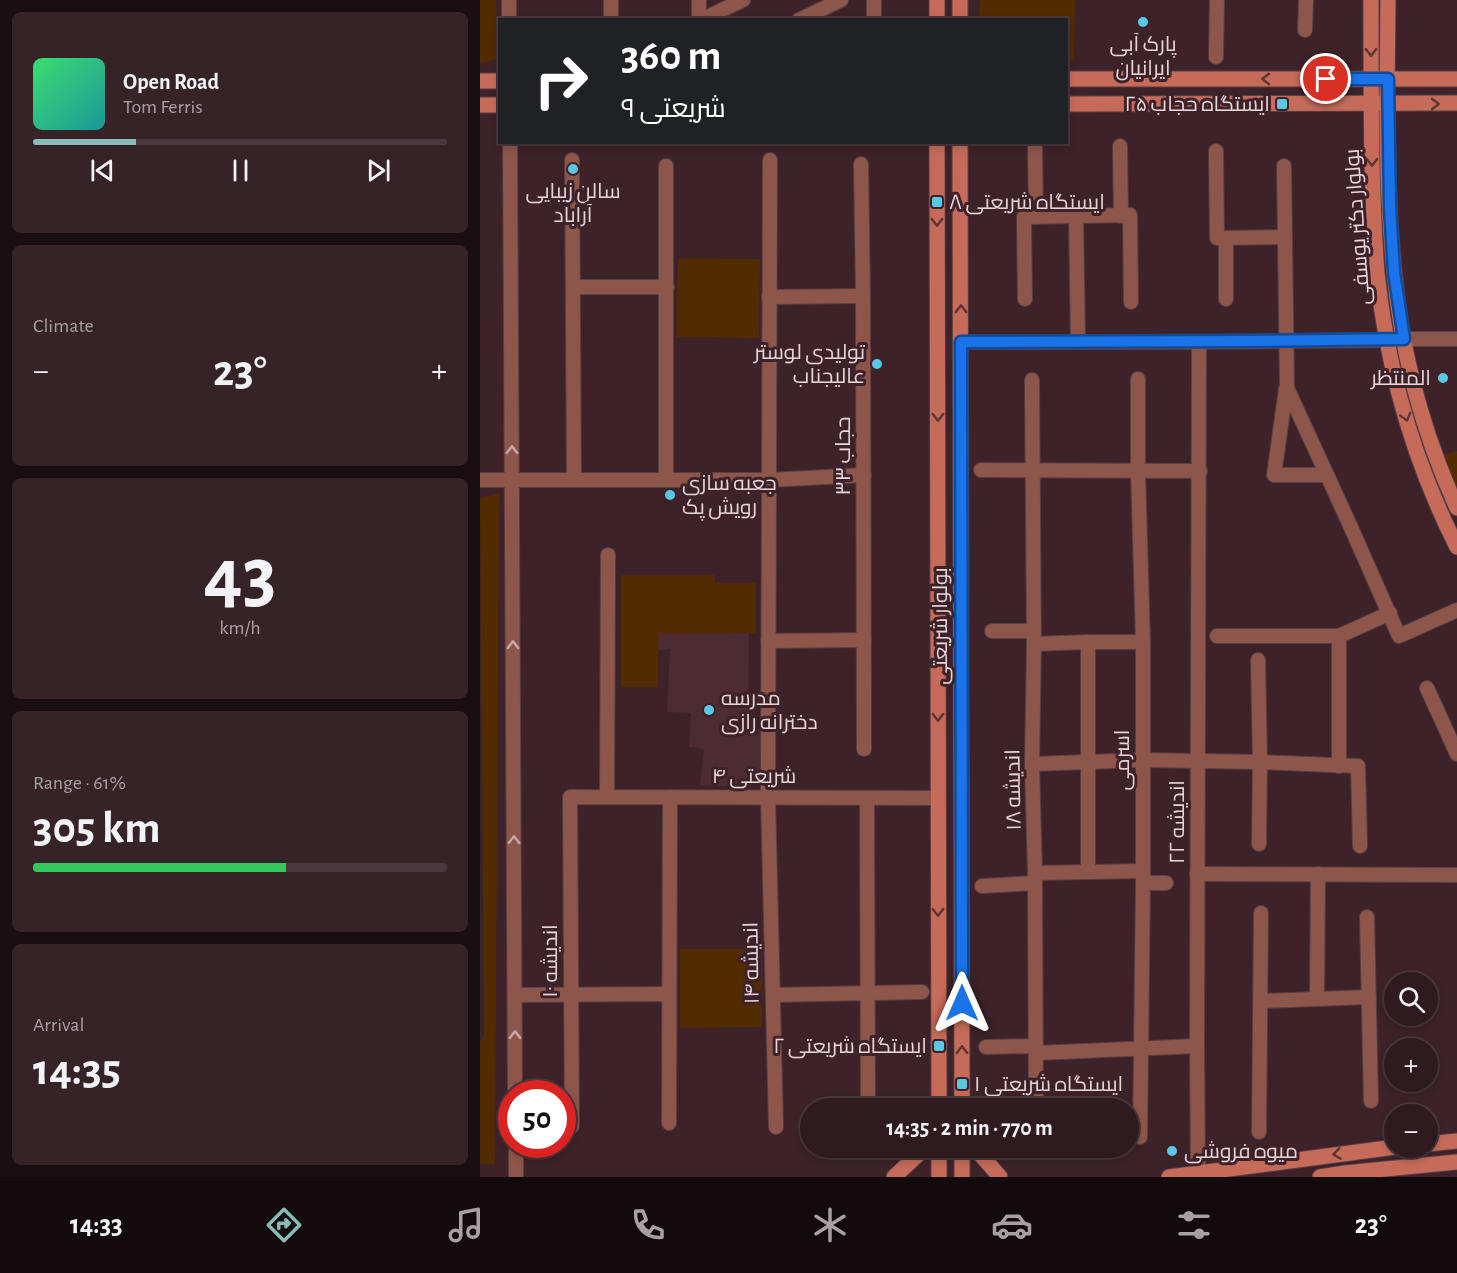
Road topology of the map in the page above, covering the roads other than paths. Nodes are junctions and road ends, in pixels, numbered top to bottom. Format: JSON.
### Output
{"nodes":[{"id":1,"x":509,"y":0,"type":"edge"},
{"id":2,"x":611,"y":0,"type":"edge"},
{"id":3,"x":699,"y":0,"type":"edge"},
{"id":4,"x":743,"y":0,"type":"edge"},
{"id":5,"x":841,"y":0,"type":"edge"},
{"id":6,"x":874,"y":0,"type":"edge"},
{"id":7,"x":937,"y":0,"type":"edge"},
{"id":8,"x":960,"y":0,"type":"edge"},
{"id":9,"x":1217,"y":0,"type":"edge"},
{"id":10,"x":1306,"y":0,"type":"edge"},
{"id":11,"x":1371,"y":0,"type":"edge"},
{"id":12,"x":1388,"y":0,"type":"edge"},
{"id":13,"x":509,"y":18,"type":"edge"},
{"id":14,"x":611,"y":18,"type":"edge"},
{"id":15,"x":700,"y":18,"type":"edge"},
{"id":16,"x":704,"y":18,"type":"edge"},
{"id":17,"x":803,"y":18,"type":"edge"},
{"id":18,"x":874,"y":18,"type":"edge"},
{"id":19,"x":937,"y":18,"type":"edge"},
{"id":20,"x":960,"y":18,"type":"edge"},
{"id":21,"x":1305,"y":30,"type":"dead end"},
{"id":22,"x":1216,"y":57,"type":"dead end"},
{"id":23,"x":1068,"y":79,"type":"edge"},
{"id":24,"x":1371,"y":79,"type":"junction"},
{"id":25,"x":1388,"y":79,"type":"junction"},
{"id":26,"x":1457,"y":79,"type":"edge"},
{"id":27,"x":480,"y":81,"type":"edge"},
{"id":28,"x":498,"y":81,"type":"edge"},
{"id":29,"x":1068,"y":104,"type":"edge"},
{"id":30,"x":1371,"y":104,"type":"junction"},
{"id":31,"x":1388,"y":104,"type":"junction"},
{"id":32,"x":1457,"y":104,"type":"edge"},
{"id":33,"x":480,"y":105,"type":"edge"},
{"id":34,"x":498,"y":105,"type":"edge"},
{"id":35,"x":510,"y":144,"type":"edge"},
{"id":36,"x":935,"y":144,"type":"edge"},
{"id":37,"x":962,"y":144,"type":"edge"},
{"id":38,"x":1035,"y":145,"type":"dead end"},
{"id":39,"x":1120,"y":146,"type":"dead end"},
{"id":40,"x":1216,"y":151,"type":"dead end"},
{"id":41,"x":572,"y":160,"type":"dead end"},
{"id":42,"x":770,"y":160,"type":"dead end"},
{"id":43,"x":861,"y":164,"type":"dead end"},
{"id":44,"x":666,"y":166,"type":"dead end"},
{"id":45,"x":1284,"y":166,"type":"dead end"},
{"id":46,"x":1077,"y":216,"type":"junction"},
{"id":47,"x":1121,"y":216,"type":"junction"},
{"id":48,"x":1036,"y":217,"type":"junction"},
{"id":49,"x":1285,"y":237,"type":"junction"},
{"id":50,"x":1221,"y":238,"type":"junction"},
{"id":51,"x":573,"y":287,"type":"junction"},
{"id":52,"x":667,"y":287,"type":"junction"},
{"id":53,"x":863,"y":296,"type":"junction"},
{"id":54,"x":769,"y":297,"type":"junction"},
{"id":55,"x":1025,"y":299,"type":"dead end"},
{"id":56,"x":1226,"y":299,"type":"dead end"},
{"id":57,"x":1131,"y":302,"type":"dead end"},
{"id":58,"x":1404,"y":339,"type":"junction"},
{"id":59,"x":1457,"y":339,"type":"edge"},
{"id":60,"x":1387,"y":340,"type":"junction"},
{"id":61,"x":1286,"y":341,"type":"junction"},
{"id":62,"x":961,"y":342,"type":"junction"},
{"id":63,"x":1078,"y":342,"type":"junction"},
{"id":64,"x":1199,"y":342,"type":"junction"},
{"id":65,"x":1138,"y":379,"type":"dead end"},
{"id":66,"x":1032,"y":380,"type":"dead end"},
{"id":67,"x":1287,"y":388,"type":"junction"},
{"id":68,"x":981,"y":470,"type":"dead end"},
{"id":69,"x":1032,"y":470,"type":"junction"},
{"id":70,"x":1138,"y":471,"type":"junction"},
{"id":71,"x":1200,"y":471,"type":"junction"},
{"id":72,"x":864,"y":475,"type":"junction"},
{"id":73,"x":1327,"y":475,"type":"junction"},
{"id":74,"x":512,"y":479,"type":"junction"},
{"id":75,"x":574,"y":479,"type":"junction"},
{"id":76,"x":480,"y":480,"type":"edge"},
{"id":77,"x":666,"y":480,"type":"junction"},
{"id":78,"x":768,"y":480,"type":"junction"},
{"id":79,"x":1457,"y":508,"type":"edge"},
{"id":80,"x":1457,"y":547,"type":"edge"},
{"id":81,"x":608,"y":555,"type":"dead end"},
{"id":82,"x":1457,"y":610,"type":"edge"},
{"id":83,"x":1390,"y":613,"type":"junction"},
{"id":84,"x":993,"y":631,"type":"dead end"},
{"id":85,"x":1217,"y":636,"type":"dead end"},
{"id":86,"x":1340,"y":636,"type":"junction"},
{"id":87,"x":1034,"y":637,"type":"junction"},
{"id":88,"x":864,"y":640,"type":"junction"},
{"id":89,"x":768,"y":641,"type":"junction"},
{"id":90,"x":1088,"y":642,"type":"junction"},
{"id":91,"x":1143,"y":642,"type":"junction"},
{"id":92,"x":1258,"y":660,"type":"dead end"},
{"id":93,"x":1427,"y":688,"type":"dead end"},
{"id":94,"x":864,"y":749,"type":"dead end"},
{"id":95,"x":1457,"y":754,"type":"edge"},
{"id":96,"x":1143,"y":760,"type":"junction"},
{"id":97,"x":1198,"y":761,"type":"junction"},
{"id":98,"x":1089,"y":762,"type":"junction"},
{"id":99,"x":1260,"y":762,"type":"junction"},
{"id":100,"x":1032,"y":764,"type":"junction"},
{"id":101,"x":1339,"y":766,"type":"junction"},
{"id":102,"x":570,"y":797,"type":"joint"},
{"id":103,"x":607,"y":797,"type":"junction"},
{"id":104,"x":670,"y":797,"type":"junction"},
{"id":105,"x":768,"y":797,"type":"junction"},
{"id":106,"x":867,"y":798,"type":"junction"},
{"id":107,"x":938,"y":798,"type":"junction"},
{"id":108,"x":1259,"y":844,"type":"dead end"},
{"id":109,"x":1360,"y":846,"type":"dead end"},
{"id":110,"x":1088,"y":872,"type":"junction"},
{"id":111,"x":1197,"y":874,"type":"junction"},
{"id":112,"x":1318,"y":874,"type":"junction"},
{"id":113,"x":1457,"y":875,"type":"edge"},
{"id":114,"x":1143,"y":877,"type":"junction"},
{"id":115,"x":1035,"y":878,"type":"junction"},
{"id":116,"x":1166,"y":883,"type":"dead end"},
{"id":117,"x":982,"y":886,"type":"dead end"},
{"id":118,"x":1261,"y":913,"type":"dead end"},
{"id":119,"x":1367,"y":917,"type":"dead end"},
{"id":120,"x":922,"y":992,"type":"dead end"},
{"id":121,"x":868,"y":993,"type":"junction"},
{"id":122,"x":571,"y":994,"type":"junction"},
{"id":123,"x":669,"y":994,"type":"junction"},
{"id":124,"x":515,"y":995,"type":"junction"},
{"id":125,"x":773,"y":995,"type":"junction"},
{"id":126,"x":1369,"y":997,"type":"junction"},
{"id":127,"x":1317,"y":999,"type":"junction"},
{"id":128,"x":1261,"y":1001,"type":"junction"},
{"id":129,"x":1197,"y":1046,"type":"junction"},
{"id":130,"x":986,"y":1047,"type":"dead end"},
{"id":131,"x":1141,"y":1049,"type":"junction"},
{"id":132,"x":1036,"y":1050,"type":"junction"},
{"id":133,"x":515,"y":1080,"type":"edge"},
{"id":134,"x":572,"y":1080,"type":"edge"},
{"id":135,"x":868,"y":1098,"type":"edge"},
{"id":136,"x":939,"y":1098,"type":"edge"},
{"id":137,"x":962,"y":1098,"type":"edge"},
{"id":138,"x":1036,"y":1098,"type":"edge"},
{"id":139,"x":1371,"y":1101,"type":"dead end"},
{"id":140,"x":669,"y":1123,"type":"dead end"},
{"id":141,"x":776,"y":1127,"type":"dead end"},
{"id":142,"x":1259,"y":1132,"type":"dead end"},
{"id":143,"x":1140,"y":1137,"type":"dead end"},
{"id":144,"x":1457,"y":1141,"type":"edge"},
{"id":145,"x":1438,"y":1143,"type":"edge"},
{"id":146,"x":1384,"y":1148,"type":"edge"},
{"id":147,"x":516,"y":1158,"type":"edge"},
{"id":148,"x":915,"y":1158,"type":"edge"},
{"id":149,"x":939,"y":1158,"type":"edge"},
{"id":150,"x":962,"y":1158,"type":"edge"},
{"id":151,"x":984,"y":1158,"type":"edge"},
{"id":152,"x":1457,"y":1162,"type":"edge"},
{"id":153,"x":1198,"y":1174,"type":"junction"},
{"id":154,"x":516,"y":1177,"type":"edge"},
{"id":155,"x":894,"y":1177,"type":"edge"},
{"id":156,"x":939,"y":1177,"type":"edge"},
{"id":157,"x":962,"y":1177,"type":"edge"},
{"id":158,"x":1000,"y":1177,"type":"edge"},
{"id":159,"x":1169,"y":1177,"type":"edge"},
{"id":160,"x":1320,"y":1177,"type":"edge"}],
"edges":[{"from":1,"to":13,"type":"street"},
{"from":2,"to":14,"type":"street"},
{"from":3,"to":15,"type":"street"},
{"from":4,"to":16,"type":"street"},
{"from":5,"to":17,"type":"street"},
{"from":6,"to":18,"type":"street"},
{"from":7,"to":19,"type":"main road"},
{"from":8,"to":20,"type":"main road"},
{"from":9,"to":22,"type":"street"},
{"from":10,"to":21,"type":"street"},
{"from":11,"to":24,"type":"main road","name":"بولوار دکتر یوسفی","one_way":true},
{"from":12,"to":25,"type":"main road","name":"بولوار دکتر یوسفی"},
{"from":24,"to":23,"type":"main road","one_way":true},
{"from":24,"to":25,"type":"main road"},
{"from":24,"to":30,"type":"main road","name":"بولوار دکتر یوسفی"},
{"from":25,"to":26,"type":"main road"},
{"from":25,"to":31,"type":"main road","name":"بولوار دکتر یوسفی"},
{"from":27,"to":28,"type":"main road"},
{"from":29,"to":30,"type":"main road"},
{"from":30,"to":31,"type":"main road"},
{"from":30,"to":60,"type":"main road","name":"بولوار دکتر یوسفی","one_way":true},
{"from":31,"to":32,"type":"main road","one_way":true},
{"from":31,"to":58,"type":"main road","name":"بولوار دکتر یوسفی"},
{"from":33,"to":34,"type":"main road"},
{"from":74,"to":35,"type":"street","one_way":true},
{"from":36,"to":107,"type":"main road","name":"بولوار شریعتی","one_way":true},
{"from":62,"to":37,"type":"main road","name":"بولوار شریعتی","one_way":true},
{"from":38,"to":48,"type":"street"},
{"from":39,"to":47,"type":"street"},
{"from":40,"to":50,"type":"street"},
{"from":41,"to":51,"type":"street"},
{"from":42,"to":54,"type":"street","name":"اندیشه ۱۴"},
{"from":43,"to":53,"type":"street","name":"حجاب ۳۳"},
{"from":44,"to":52,"type":"street"},
{"from":45,"to":49,"type":"street"},
{"from":46,"to":47,"type":"street"},
{"from":46,"to":48,"type":"street"},
{"from":46,"to":63,"type":"street"},
{"from":47,"to":57,"type":"street"},
{"from":48,"to":55,"type":"street"},
{"from":49,"to":50,"type":"street"},
{"from":49,"to":61,"type":"street"},
{"from":50,"to":56,"type":"street"},
{"from":51,"to":52,"type":"street"},
{"from":51,"to":75,"type":"street"},
{"from":52,"to":77,"type":"street"},
{"from":53,"to":54,"type":"street"},
{"from":53,"to":72,"type":"street","name":"حجاب ۳۳"},
{"from":54,"to":78,"type":"street","name":"اندیشه ۱۴"},
{"from":58,"to":59,"type":"street"},
{"from":58,"to":60,"type":"main road"},
{"from":58,"to":79,"type":"main road","name":"بولوار دکتر یوسفی"},
{"from":60,"to":61,"type":"street"},
{"from":60,"to":80,"type":"main road","name":"بولوار دکتر یوسفی","one_way":true},
{"from":61,"to":64,"type":"street"},
{"from":61,"to":67,"type":"street"},
{"from":62,"to":63,"type":"street"},
{"from":137,"to":62,"type":"main road","name":"بولوار شریعتی","one_way":true},
{"from":63,"to":64,"type":"street"},
{"from":64,"to":71,"type":"street","name":"اندیشه ۲۲"},
{"from":65,"to":70,"type":"street","name":"اسرمی"},
{"from":66,"to":69,"type":"street","name":"اندیشه ۱۸"},
{"from":67,"to":73,"type":"street"},
{"from":67,"to":73,"type":"street"},
{"from":68,"to":69,"type":"street"},
{"from":69,"to":70,"type":"street"},
{"from":69,"to":87,"type":"street","name":"اندیشه ۱۸"},
{"from":70,"to":71,"type":"street"},
{"from":70,"to":91,"type":"street","name":"اسرمی"},
{"from":71,"to":97,"type":"street","name":"اندیشه ۲۲"},
{"from":72,"to":78,"type":"street"},
{"from":72,"to":88,"type":"street","name":"حجاب ۳۳"},
{"from":73,"to":83,"type":"street"},
{"from":74,"to":75,"type":"street"},
{"from":74,"to":76,"type":"street"},
{"from":124,"to":74,"type":"street","one_way":true},
{"from":75,"to":77,"type":"street"},
{"from":77,"to":78,"type":"street"},
{"from":78,"to":89,"type":"street","name":"اندیشه ۱۴"},
{"from":81,"to":103,"type":"street"},
{"from":82,"to":83,"type":"street"},
{"from":83,"to":86,"type":"street"},
{"from":84,"to":87,"type":"street"},
{"from":85,"to":86,"type":"street"},
{"from":86,"to":101,"type":"street"},
{"from":87,"to":90,"type":"street"},
{"from":87,"to":100,"type":"street","name":"اندیشه ۱۸"},
{"from":88,"to":89,"type":"street"},
{"from":88,"to":94,"type":"street","name":"حجاب ۳۳"},
{"from":89,"to":105,"type":"street","name":"اندیشه ۱۴"},
{"from":90,"to":91,"type":"street"},
{"from":90,"to":98,"type":"street"},
{"from":91,"to":96,"type":"street","name":"اسرمی"},
{"from":92,"to":99,"type":"street"},
{"from":93,"to":95,"type":"street"},
{"from":96,"to":97,"type":"street"},
{"from":96,"to":98,"type":"street"},
{"from":96,"to":114,"type":"street","name":"اسرمی"},
{"from":97,"to":99,"type":"street"},
{"from":97,"to":111,"type":"street","name":"اندیشه ۲۲"},
{"from":98,"to":100,"type":"street"},
{"from":98,"to":110,"type":"street"},
{"from":99,"to":101,"type":"street"},
{"from":99,"to":108,"type":"street"},
{"from":100,"to":115,"type":"street","name":"اندیشه ۱۸"},
{"from":101,"to":109,"type":"street"},
{"from":102,"to":103,"type":"street","name":"شریعتی ۴"},
{"from":102,"to":122,"type":"street","name":"اندیشه ۱۰"},
{"from":103,"to":104,"type":"street","name":"شریعتی ۴"},
{"from":104,"to":105,"type":"street","name":"شریعتی ۴"},
{"from":104,"to":123,"type":"street"},
{"from":105,"to":106,"type":"street","name":"شریعتی ۴"},
{"from":105,"to":125,"type":"street","name":"اندیشه ۱۴"},
{"from":106,"to":107,"type":"street","name":"شریعتی ۴"},
{"from":106,"to":121,"type":"street"},
{"from":107,"to":136,"type":"main road","name":"بولوار شریعتی","one_way":true},
{"from":110,"to":114,"type":"street"},
{"from":110,"to":115,"type":"street"},
{"from":111,"to":112,"type":"street"},
{"from":111,"to":129,"type":"street","name":"اندیشه ۲۲"},
{"from":112,"to":113,"type":"street"},
{"from":112,"to":127,"type":"street"},
{"from":114,"to":116,"type":"street"},
{"from":114,"to":131,"type":"street","name":"اسرمی"},
{"from":115,"to":117,"type":"street"},
{"from":115,"to":132,"type":"street","name":"اندیشه ۱۸"},
{"from":118,"to":128,"type":"street"},
{"from":119,"to":126,"type":"street"},
{"from":120,"to":121,"type":"street"},
{"from":121,"to":125,"type":"street"},
{"from":121,"to":135,"type":"street"},
{"from":122,"to":123,"type":"street"},
{"from":122,"to":124,"type":"street"},
{"from":122,"to":134,"type":"street","name":"اندیشه ۱۰"},
{"from":123,"to":140,"type":"street"},
{"from":133,"to":124,"type":"street","one_way":true},
{"from":125,"to":141,"type":"street","name":"اندیشه ۱۴"},
{"from":126,"to":127,"type":"street"},
{"from":126,"to":139,"type":"street"},
{"from":127,"to":128,"type":"street"},
{"from":128,"to":142,"type":"street"},
{"from":129,"to":131,"type":"street"},
{"from":129,"to":153,"type":"street","name":"اندیشه ۲۲"},
{"from":130,"to":132,"type":"street"},
{"from":131,"to":132,"type":"street"},
{"from":131,"to":143,"type":"street","name":"اسرمی"},
{"from":132,"to":138,"type":"street","name":"اندیشه ۱۸"},
{"from":144,"to":145,"type":"main road"},
{"from":146,"to":153,"type":"main road","one_way":true},
{"from":147,"to":154,"type":"street"},
{"from":148,"to":155,"type":"main road"},
{"from":149,"to":156,"type":"main road"},
{"from":150,"to":157,"type":"main road"},
{"from":151,"to":158,"type":"main road"},
{"from":152,"to":160,"type":"main road"},
{"from":153,"to":159,"type":"main road"}]}
